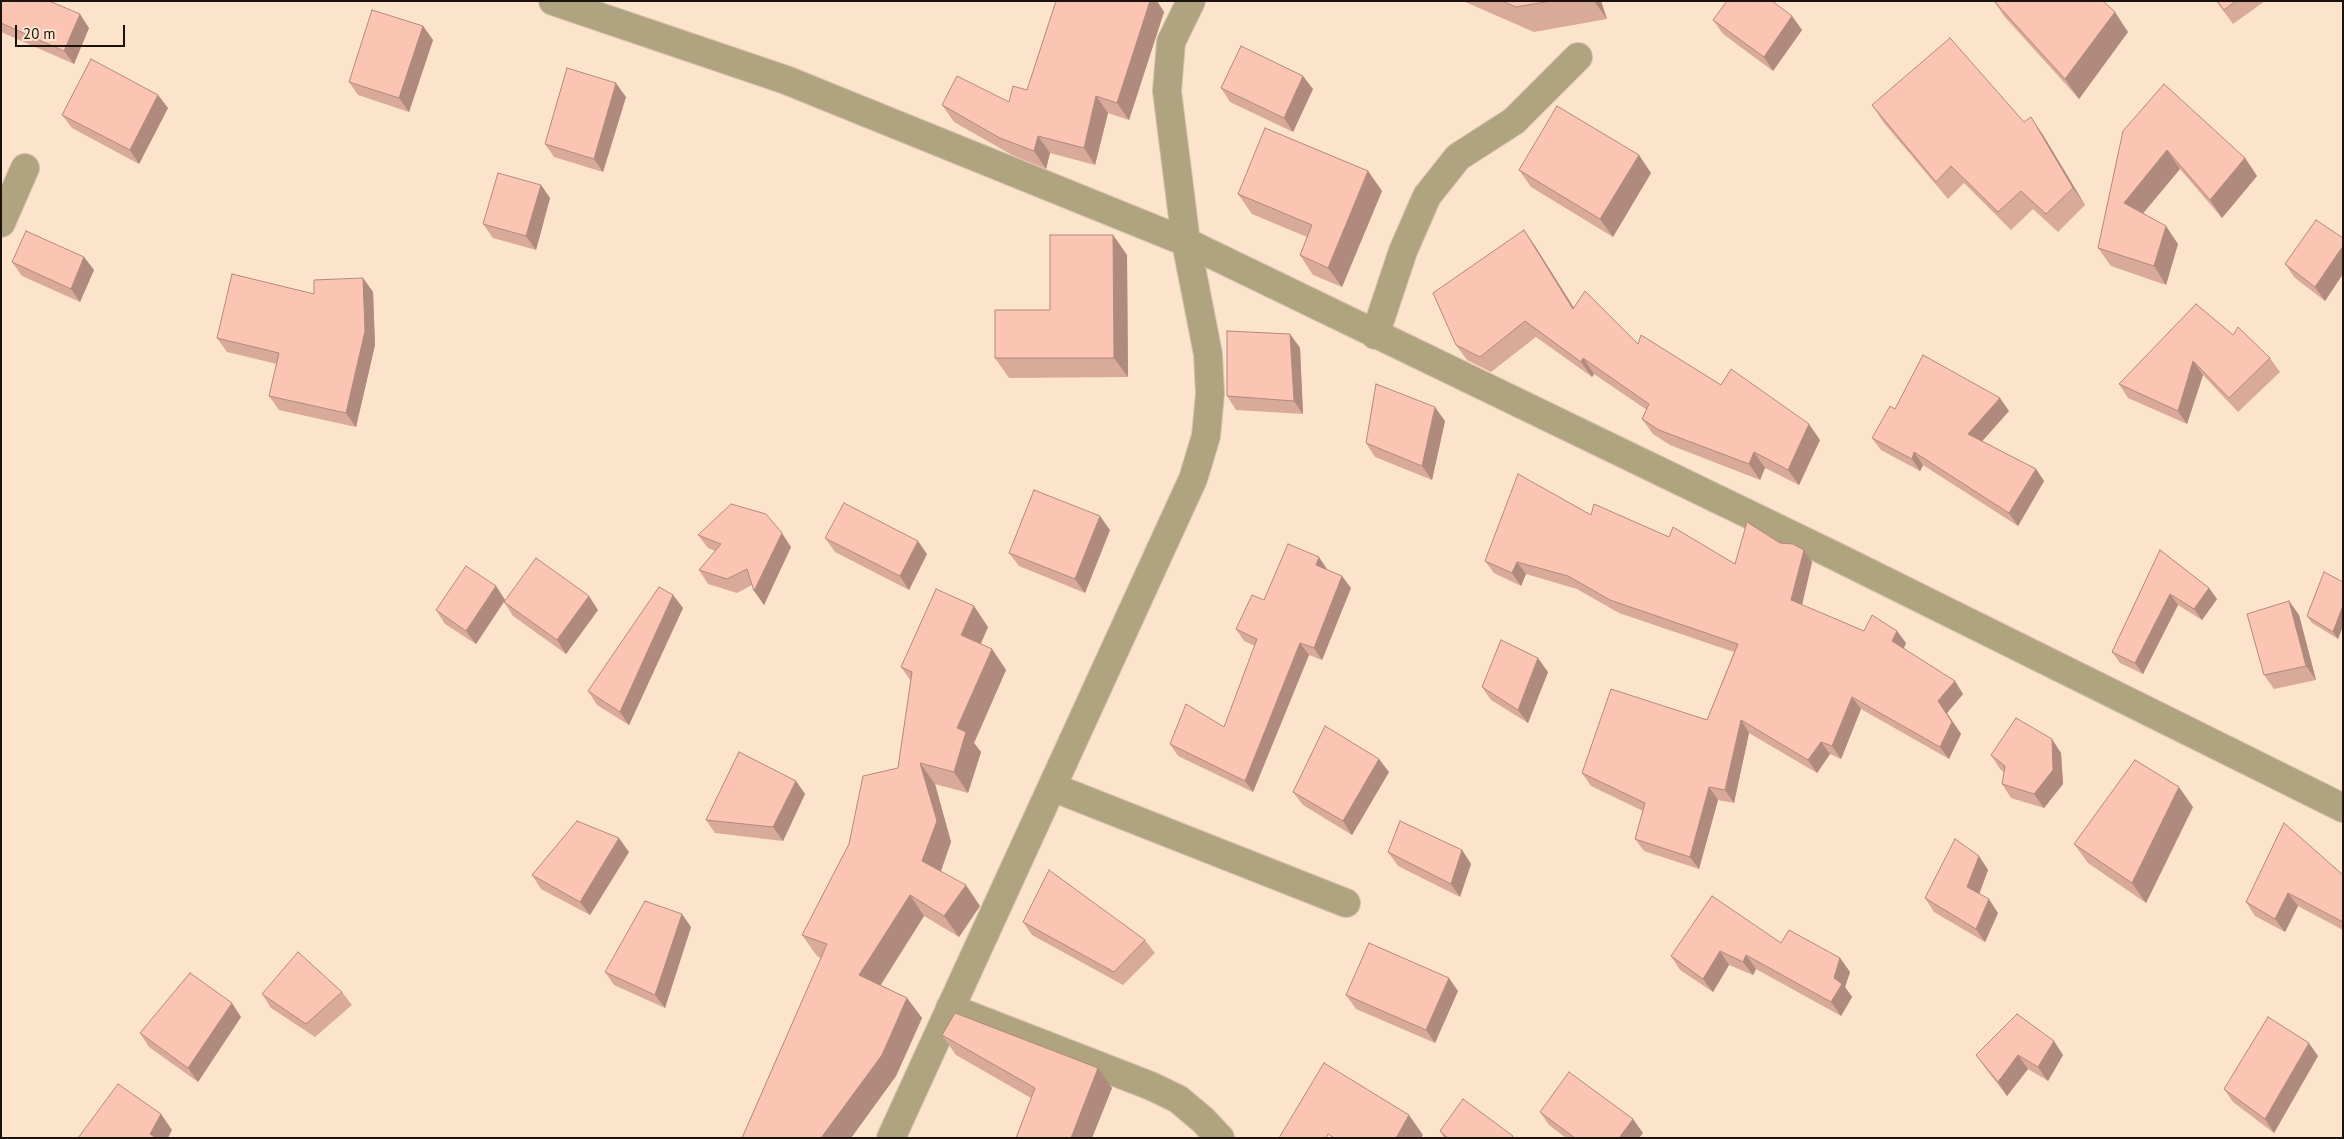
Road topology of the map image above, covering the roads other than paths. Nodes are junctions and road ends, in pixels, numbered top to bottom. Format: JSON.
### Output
{"nodes":[{"id":1,"x":553,"y":1,"type":"edge"},
{"id":2,"x":1191,"y":1,"type":"edge"},
{"id":3,"x":1578,"y":57,"type":"dead end"},
{"id":4,"x":25,"y":168,"type":"dead end"},
{"id":5,"x":1,"y":223,"type":"edge"},
{"id":6,"x":1186,"y":242,"type":"junction"},
{"id":7,"x":1376,"y":335,"type":"junction"},
{"id":8,"x":1052,"y":787,"type":"junction"},
{"id":9,"x":2343,"y":808,"type":"edge"},
{"id":10,"x":1346,"y":903,"type":"dead end"},
{"id":11,"x":950,"y":1008,"type":"junction"},
{"id":12,"x":891,"y":1138,"type":"edge"},
{"id":13,"x":1220,"y":1138,"type":"edge"}],
"edges":[{"from":1,"to":6,"type":"street"},
{"from":2,"to":6,"type":"street"},
{"from":3,"to":7,"type":"street"},
{"from":4,"to":5,"type":"street"},
{"from":6,"to":7,"type":"street"},
{"from":6,"to":8,"type":"street"},
{"from":7,"to":9,"type":"street"},
{"from":8,"to":10,"type":"street"},
{"from":8,"to":11,"type":"street"},
{"from":11,"to":12,"type":"street"},
{"from":11,"to":13,"type":"street"}]}
